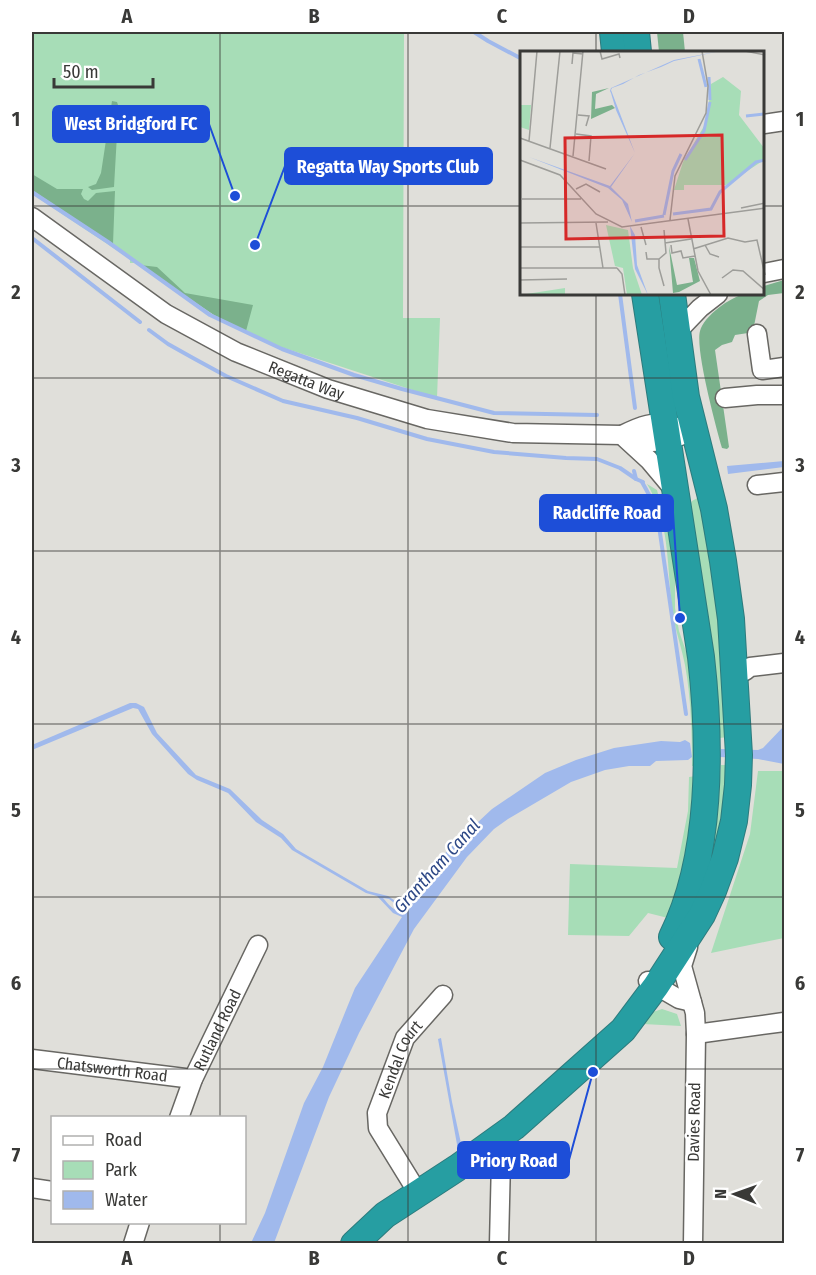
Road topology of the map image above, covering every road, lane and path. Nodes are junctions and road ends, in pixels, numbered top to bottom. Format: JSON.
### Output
{"nodes":[{"id":1,"x":613,"y":32,"type":"edge"},
{"id":2,"x":636,"y":32,"type":"edge"},
{"id":3,"x":615,"y":51,"type":"edge"},
{"id":4,"x":638,"y":51,"type":"edge"},
{"id":5,"x":784,"y":121,"type":"edge"},
{"id":6,"x":765,"y":124,"type":"edge"},
{"id":7,"x":32,"y":217,"type":"edge"},
{"id":8,"x":784,"y":269,"type":"edge"},
{"id":9,"x":765,"y":273,"type":"edge"},
{"id":10,"x":645,"y":296,"type":"edge"},
{"id":11,"x":660,"y":296,"type":"edge"},
{"id":12,"x":672,"y":296,"type":"edge"},
{"id":13,"x":715,"y":296,"type":"edge"},
{"id":14,"x":677,"y":332,"type":"junction"},
{"id":15,"x":757,"y":334,"type":"dead end"},
{"id":16,"x":654,"y":356,"type":"junction"},
{"id":17,"x":784,"y":367,"type":"edge"},
{"id":18,"x":784,"y":395,"type":"edge"},
{"id":19,"x":724,"y":398,"type":"dead end"},
{"id":20,"x":693,"y":431,"type":"junction"},
{"id":21,"x":665,"y":432,"type":"junction"},
{"id":22,"x":622,"y":435,"type":"junction"},
{"id":23,"x":784,"y":482,"type":"edge"},
{"id":24,"x":757,"y":485,"type":"dead end"},
{"id":25,"x":675,"y":491,"type":"junction"},
{"id":26,"x":784,"y":663,"type":"edge"},
{"id":27,"x":735,"y":671,"type":"junction"},
{"id":28,"x":692,"y":931,"type":"junction"},
{"id":29,"x":258,"y":945,"type":"dead end"},
{"id":30,"x":651,"y":983,"type":"junction"},
{"id":31,"x":443,"y":995,"type":"dead end"},
{"id":32,"x":692,"y":1002,"type":"junction"},
{"id":33,"x":784,"y":1022,"type":"edge"},
{"id":34,"x":696,"y":1034,"type":"junction"},
{"id":35,"x":32,"y":1059,"type":"edge"},
{"id":36,"x":193,"y":1079,"type":"junction"},
{"id":37,"x":180,"y":1116,"type":"edge"},
{"id":38,"x":496,"y":1141,"type":"junction"},
{"id":39,"x":32,"y":1188,"type":"edge"},
{"id":40,"x":51,"y":1191,"type":"edge"},
{"id":41,"x":418,"y":1192,"type":"junction"},
{"id":42,"x":139,"y":1224,"type":"edge"},
{"id":43,"x":134,"y":1244,"type":"edge"},
{"id":44,"x":354,"y":1244,"type":"edge"},
{"id":45,"x":499,"y":1244,"type":"edge"},
{"id":46,"x":693,"y":1244,"type":"edge"}],
"edges":[{"from":1,"to":3,"type":"highway"},
{"from":2,"to":4,"type":"highway"},
{"from":5,"to":6,"type":"street"},
{"from":7,"to":22,"type":"street","name":"Regatta Way"},
{"from":8,"to":9,"type":"street"},
{"from":10,"to":16,"type":"highway"},
{"from":11,"to":16,"type":"street"},
{"from":12,"to":14,"type":"highway"},
{"from":13,"to":14,"type":"street"},
{"from":14,"to":20,"type":"highway"},
{"from":15,"to":17,"type":"street"},
{"from":16,"to":21,"type":"highway"},
{"from":18,"to":19,"type":"street"},
{"from":20,"to":21,"type":"street","name":"Regatta Way"},
{"from":20,"to":27,"type":"highway"},
{"from":21,"to":22,"type":"street","name":"Regatta Way"},
{"from":21,"to":25,"type":"highway"},
{"from":22,"to":25,"type":"street"},
{"from":23,"to":24,"type":"street"},
{"from":25,"to":30,"type":"highway"},
{"from":26,"to":27,"type":"street"},
{"from":27,"to":28,"type":"highway"},
{"from":28,"to":30,"type":"highway"},
{"from":28,"to":32,"type":"street","name":"Davies Road"},
{"from":29,"to":36,"type":"street","name":"Rutland Road"},
{"from":30,"to":32,"type":"street"},
{"from":30,"to":38,"type":"highway"},
{"from":31,"to":41,"type":"street","name":"Kendal Court"},
{"from":32,"to":34,"type":"street","name":"Davies Road"},
{"from":33,"to":34,"type":"street"},
{"from":34,"to":46,"type":"street","name":"Davies Road"},
{"from":35,"to":36,"type":"street","name":"Chatsworth Road"},
{"from":36,"to":37,"type":"street","name":"Rutland Road"},
{"from":38,"to":41,"type":"highway"},
{"from":38,"to":45,"type":"street"},
{"from":39,"to":40,"type":"street"},
{"from":41,"to":44,"type":"highway"},
{"from":42,"to":43,"type":"street"}]}
